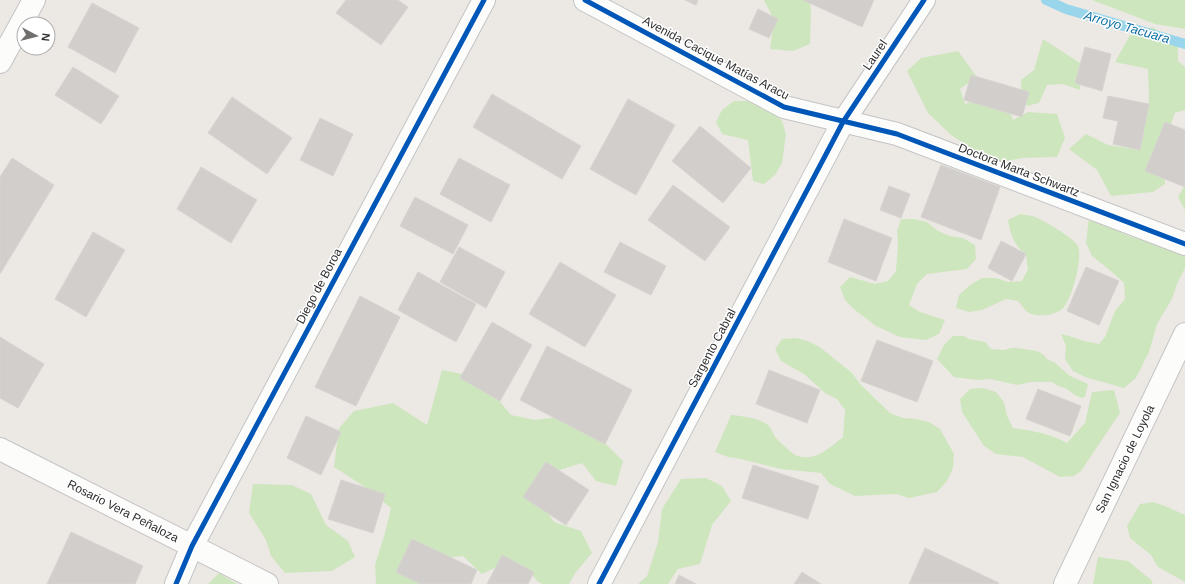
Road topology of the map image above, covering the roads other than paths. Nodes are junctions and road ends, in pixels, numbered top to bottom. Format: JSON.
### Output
{"nodes":[{"id":1,"x":34,"y":0,"type":"edge"},
{"id":2,"x":484,"y":0,"type":"edge"},
{"id":3,"x":586,"y":0,"type":"edge"},
{"id":4,"x":924,"y":0,"type":"edge"},
{"id":5,"x":0,"y":62,"type":"edge"},
{"id":6,"x":843,"y":122,"type":"junction"},
{"id":7,"x":1185,"y":244,"type":"edge"},
{"id":8,"x":1185,"y":334,"type":"edge"},
{"id":9,"x":0,"y":449,"type":"edge"},
{"id":10,"x":192,"y":546,"type":"junction"},
{"id":11,"x":176,"y":584,"type":"edge"},
{"id":12,"x":267,"y":584,"type":"edge"},
{"id":13,"x":599,"y":584,"type":"edge"},
{"id":14,"x":1066,"y":584,"type":"edge"}],
"edges":[{"from":1,"to":5,"type":"street"},
{"from":2,"to":10,"type":"street","name":"Diego de Boroa"},
{"from":3,"to":6,"type":"street","name":"Avenida Cacique Matías Aracu"},
{"from":4,"to":6,"type":"street","name":"Laurel"},
{"from":6,"to":7,"type":"street","name":"Doctora Marta Schwartz"},
{"from":6,"to":13,"type":"street","name":"Sargento Cabral"},
{"from":8,"to":14,"type":"street","name":"San Ignacio de Loyola"},
{"from":9,"to":10,"type":"street","name":"Rosario Vera Peñaloza"},
{"from":10,"to":11,"type":"street","name":"Diego de Boroa"},
{"from":10,"to":12,"type":"street","name":"Rosario Vera Peñaloza"}]}
